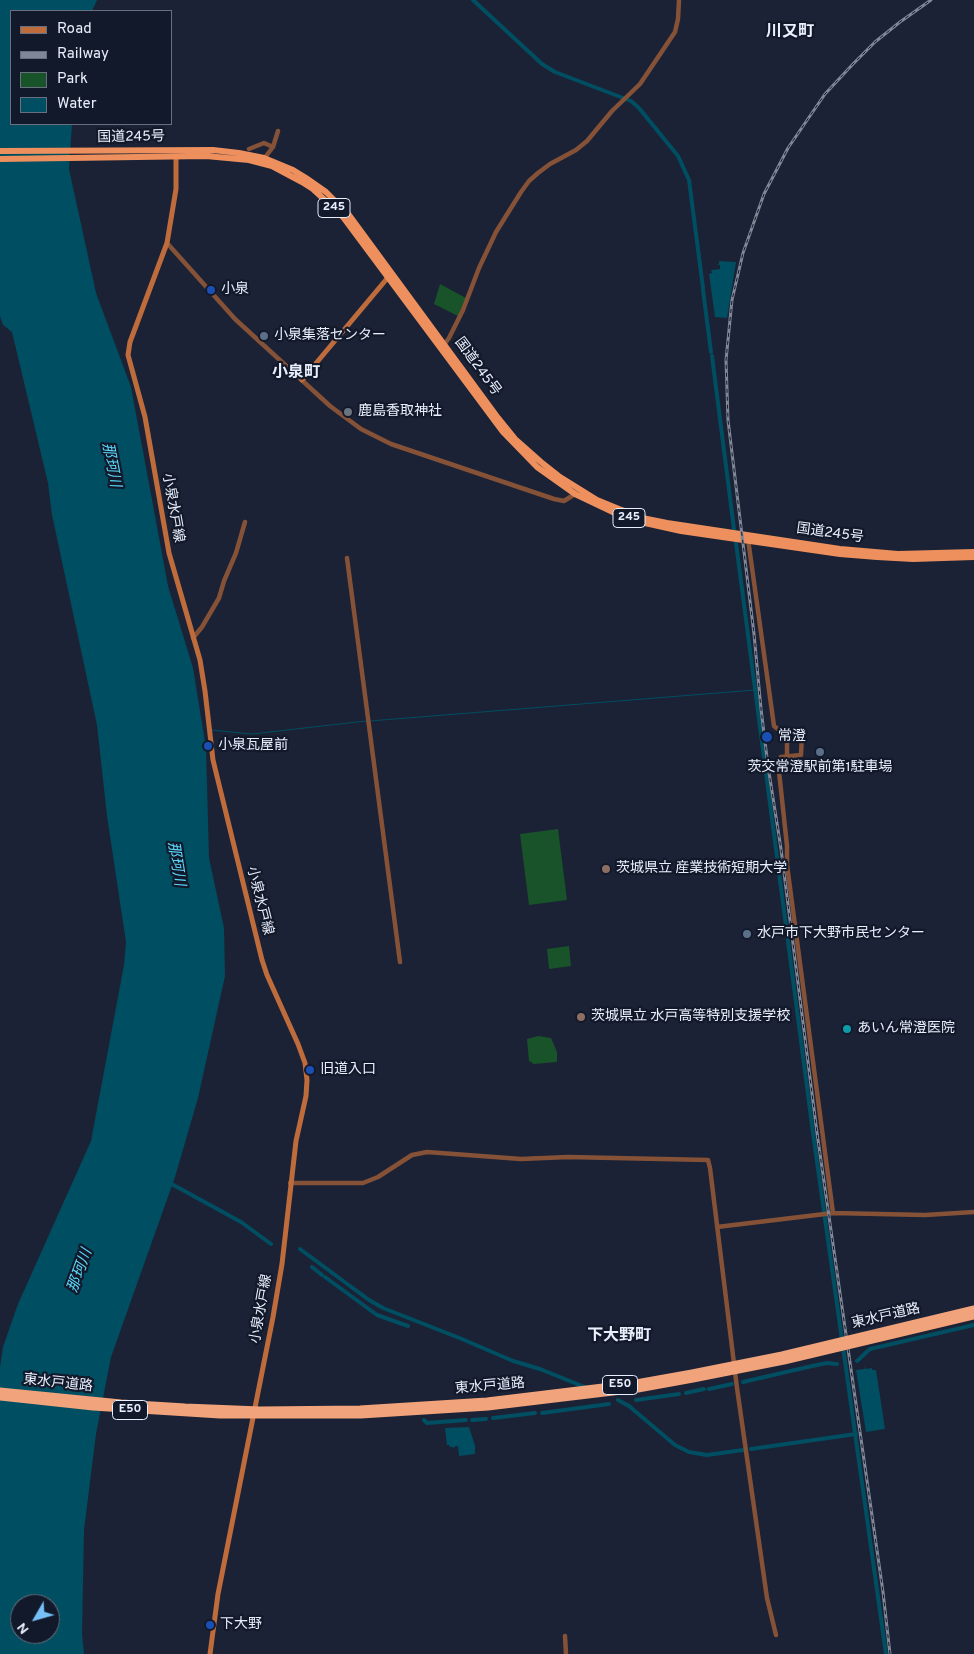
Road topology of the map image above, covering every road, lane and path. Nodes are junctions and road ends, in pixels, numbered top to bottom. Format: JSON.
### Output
{"nodes":[{"id":1,"x":679,"y":0,"type":"edge"},
{"id":2,"x":278,"y":131,"type":"dead end"},
{"id":3,"x":273,"y":147,"type":"junction"},
{"id":4,"x":249,"y":148,"type":"dead end"},
{"id":5,"x":0,"y":152,"type":"edge"},
{"id":6,"x":153,"y":153,"type":"junction"},
{"id":7,"x":176,"y":157,"type":"junction"},
{"id":8,"x":0,"y":159,"type":"edge"},
{"id":9,"x":262,"y":160,"type":"junction"},
{"id":10,"x":167,"y":243,"type":"junction"},
{"id":11,"x":390,"y":275,"type":"junction"},
{"id":12,"x":443,"y":346,"type":"junction"},
{"id":13,"x":302,"y":380,"type":"junction"},
{"id":14,"x":577,"y":492,"type":"junction"},
{"id":15,"x":245,"y":522,"type":"dead end"},
{"id":16,"x":748,"y":538,"type":"junction"},
{"id":17,"x":974,"y":552,"type":"edge"},
{"id":18,"x":974,"y":557,"type":"edge"},
{"id":19,"x":348,"y":558,"type":"dead end"},
{"id":20,"x":193,"y":638,"type":"junction"},
{"id":21,"x":787,"y":730,"type":"junction"},
{"id":22,"x":787,"y":756,"type":"junction"},
{"id":23,"x":400,"y":962,"type":"dead end"},
{"id":24,"x":290,"y":1183,"type":"junction"},
{"id":25,"x":974,"y":1212,"type":"edge"},
{"id":26,"x":833,"y":1213,"type":"junction"},
{"id":27,"x":718,"y":1227,"type":"junction"},
{"id":28,"x":974,"y":1309,"type":"edge"},
{"id":29,"x":974,"y":1316,"type":"edge"},
{"id":30,"x":0,"y":1391,"type":"edge"},
{"id":31,"x":0,"y":1397,"type":"edge"},
{"id":32,"x":776,"y":1635,"type":"dead end"},
{"id":33,"x":565,"y":1636,"type":"dead end"},
{"id":34,"x":210,"y":1654,"type":"edge"},
{"id":35,"x":566,"y":1654,"type":"edge"}],
"edges":[{"from":1,"to":12,"type":"street"},
{"from":2,"to":3,"type":"street"},
{"from":3,"to":4,"type":"street"},
{"from":3,"to":9,"type":"street"},
{"from":5,"to":6,"type":"highway","name":"国道245号","number":"245"},
{"from":6,"to":7,"type":"highway","name":"国道245号","number":"245"},
{"from":6,"to":8,"type":"highway","name":"国道245号","number":"245"},
{"from":6,"to":9,"type":"highway","name":"国道245号","number":"245"},
{"from":7,"to":9,"type":"highway","name":"国道245号","number":"245"},
{"from":7,"to":10,"type":"main road","name":"小泉水戸線"},
{"from":9,"to":11,"type":"highway","name":"国道245号","number":"245"},
{"from":10,"to":13,"type":"street"},
{"from":10,"to":20,"type":"main road","name":"小泉水戸線"},
{"from":11,"to":12,"type":"highway","name":"国道245号","number":"245"},
{"from":11,"to":13,"type":"main road"},
{"from":12,"to":14,"type":"highway","name":"国道245号","number":"245"},
{"from":13,"to":14,"type":"street"},
{"from":14,"to":16,"type":"highway","name":"国道245号","number":"245"},
{"from":15,"to":20,"type":"street"},
{"from":16,"to":17,"type":"highway","name":"国道245号","number":"245"},
{"from":16,"to":18,"type":"highway","name":"国道245号","number":"245"},
{"from":16,"to":21,"type":"street"},
{"from":19,"to":23,"type":"street"},
{"from":20,"to":24,"type":"main road","name":"小泉水戸線"},
{"from":21,"to":22,"type":"street"},
{"from":21,"to":22,"type":"street"},
{"from":22,"to":26,"type":"street"},
{"from":24,"to":27,"type":"street"},
{"from":24,"to":34,"type":"main road","name":"小泉水戸線"},
{"from":25,"to":26,"type":"street"},
{"from":26,"to":27,"type":"street"},
{"from":27,"to":32,"type":"street"},
{"from":28,"to":30,"type":"highway","name":"東水戸道路","number":"E50","bridge":true},
{"from":29,"to":31,"type":"highway","name":"東水戸道路","number":"E50","bridge":true},
{"from":33,"to":35,"type":"street"}]}
